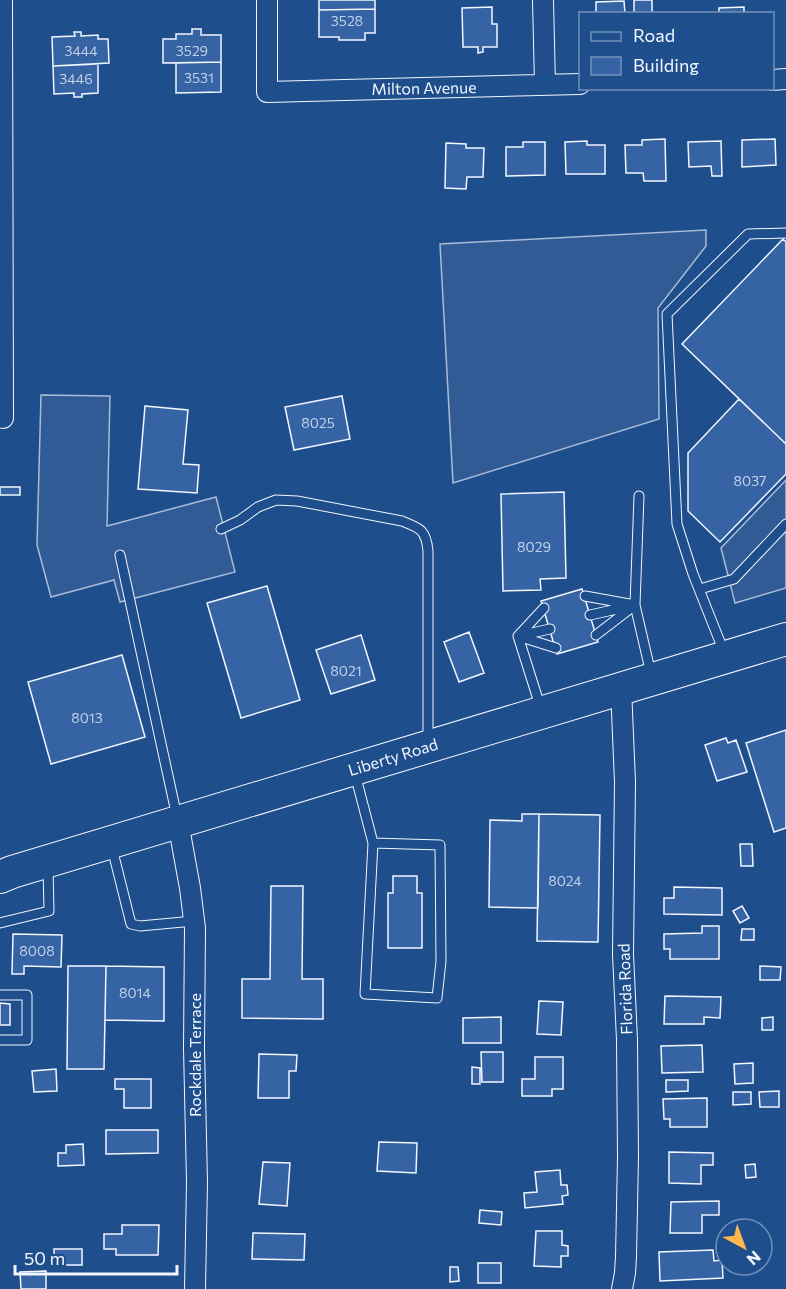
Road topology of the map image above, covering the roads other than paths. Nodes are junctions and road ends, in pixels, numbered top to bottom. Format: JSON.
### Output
{"nodes":[{"id":1,"x":2,"y":0,"type":"edge"},
{"id":2,"x":267,"y":0,"type":"edge"},
{"id":3,"x":543,"y":0,"type":"edge"},
{"id":4,"x":579,"y":84,"type":"edge"},
{"id":5,"x":545,"y":85,"type":"junction"},
{"id":6,"x":2,"y":89,"type":"edge"},
{"id":7,"x":786,"y":233,"type":"edge"},
{"id":8,"x":3,"y":418,"type":"dead end"},
{"id":9,"x":639,"y":496,"type":"dead end"},
{"id":10,"x":786,"y":524,"type":"edge"},
{"id":11,"x":221,"y":529,"type":"dead end"},
{"id":12,"x":120,"y":555,"type":"dead end"},
{"id":13,"x":700,"y":590,"type":"junction"},
{"id":14,"x":585,"y":596,"type":"dead end"},
{"id":15,"x":635,"y":605,"type":"junction"},
{"id":16,"x":544,"y":608,"type":"dead end"},
{"id":17,"x":590,"y":615,"type":"dead end"},
{"id":18,"x":550,"y":629,"type":"dead end"},
{"id":19,"x":596,"y":635,"type":"dead end"},
{"id":20,"x":518,"y":636,"type":"junction"},
{"id":21,"x":786,"y":639,"type":"edge"},
{"id":22,"x":556,"y":648,"type":"dead end"},
{"id":23,"x":726,"y":657,"type":"junction"},
{"id":24,"x":652,"y":679,"type":"junction"},
{"id":25,"x":621,"y":688,"type":"junction"},
{"id":26,"x":542,"y":712,"type":"junction"},
{"id":27,"x":428,"y":747,"type":"junction"},
{"id":28,"x":354,"y":769,"type":"junction"},
{"id":29,"x":178,"y":822,"type":"junction"},
{"id":30,"x":111,"y":842,"type":"junction"},
{"id":31,"x":373,"y":843,"type":"junction"},
{"id":32,"x":47,"y":861,"type":"junction"},
{"id":33,"x":0,"y":877,"type":"edge"},
{"id":34,"x":194,"y":921,"type":"junction"},
{"id":35,"x":0,"y":922,"type":"edge"},
{"id":36,"x":0,"y":995,"type":"edge"},
{"id":37,"x":0,"y":1040,"type":"edge"},
{"id":38,"x":195,"y":1289,"type":"edge"},
{"id":39,"x":622,"y":1289,"type":"edge"}],
"edges":[{"from":1,"to":6,"type":"street"},
{"from":2,"to":5,"type":"street","name":"Milton Avenue"},
{"from":3,"to":5,"type":"street"},
{"from":4,"to":5,"type":"street","name":"Milton Avenue"},
{"from":6,"to":8,"type":"street"},
{"from":7,"to":13,"type":"lane"},
{"from":9,"to":15,"type":"lane"},
{"from":10,"to":13,"type":"lane"},
{"from":11,"to":27,"type":"lane"},
{"from":12,"to":29,"type":"lane"},
{"from":13,"to":23,"type":"lane"},
{"from":14,"to":15,"type":"lane"},
{"from":15,"to":17,"type":"lane"},
{"from":15,"to":19,"type":"lane"},
{"from":15,"to":24,"type":"lane"},
{"from":16,"to":20,"type":"lane"},
{"from":18,"to":20,"type":"lane"},
{"from":20,"to":22,"type":"lane"},
{"from":20,"to":26,"type":"lane"},
{"from":21,"to":23,"type":"main road","name":"Liberty Road"},
{"from":23,"to":24,"type":"main road","name":"Liberty Road"},
{"from":24,"to":25,"type":"main road","name":"Liberty Road"},
{"from":25,"to":26,"type":"main road","name":"Liberty Road"},
{"from":25,"to":39,"type":"street","name":"Florida Road"},
{"from":26,"to":27,"type":"main road","name":"Liberty Road"},
{"from":27,"to":28,"type":"main road","name":"Liberty Road"},
{"from":28,"to":29,"type":"main road","name":"Liberty Road"},
{"from":28,"to":31,"type":"lane"},
{"from":29,"to":30,"type":"main road","name":"Liberty Road"},
{"from":29,"to":34,"type":"street","name":"Rockdale Terrace"},
{"from":30,"to":32,"type":"main road","name":"Liberty Road"},
{"from":30,"to":34,"type":"lane"},
{"from":31,"to":31,"type":"lane"},
{"from":32,"to":33,"type":"main road","name":"Liberty Road"},
{"from":32,"to":35,"type":"lane"},
{"from":34,"to":38,"type":"street","name":"Rockdale Terrace"},
{"from":36,"to":37,"type":"lane"}]}
